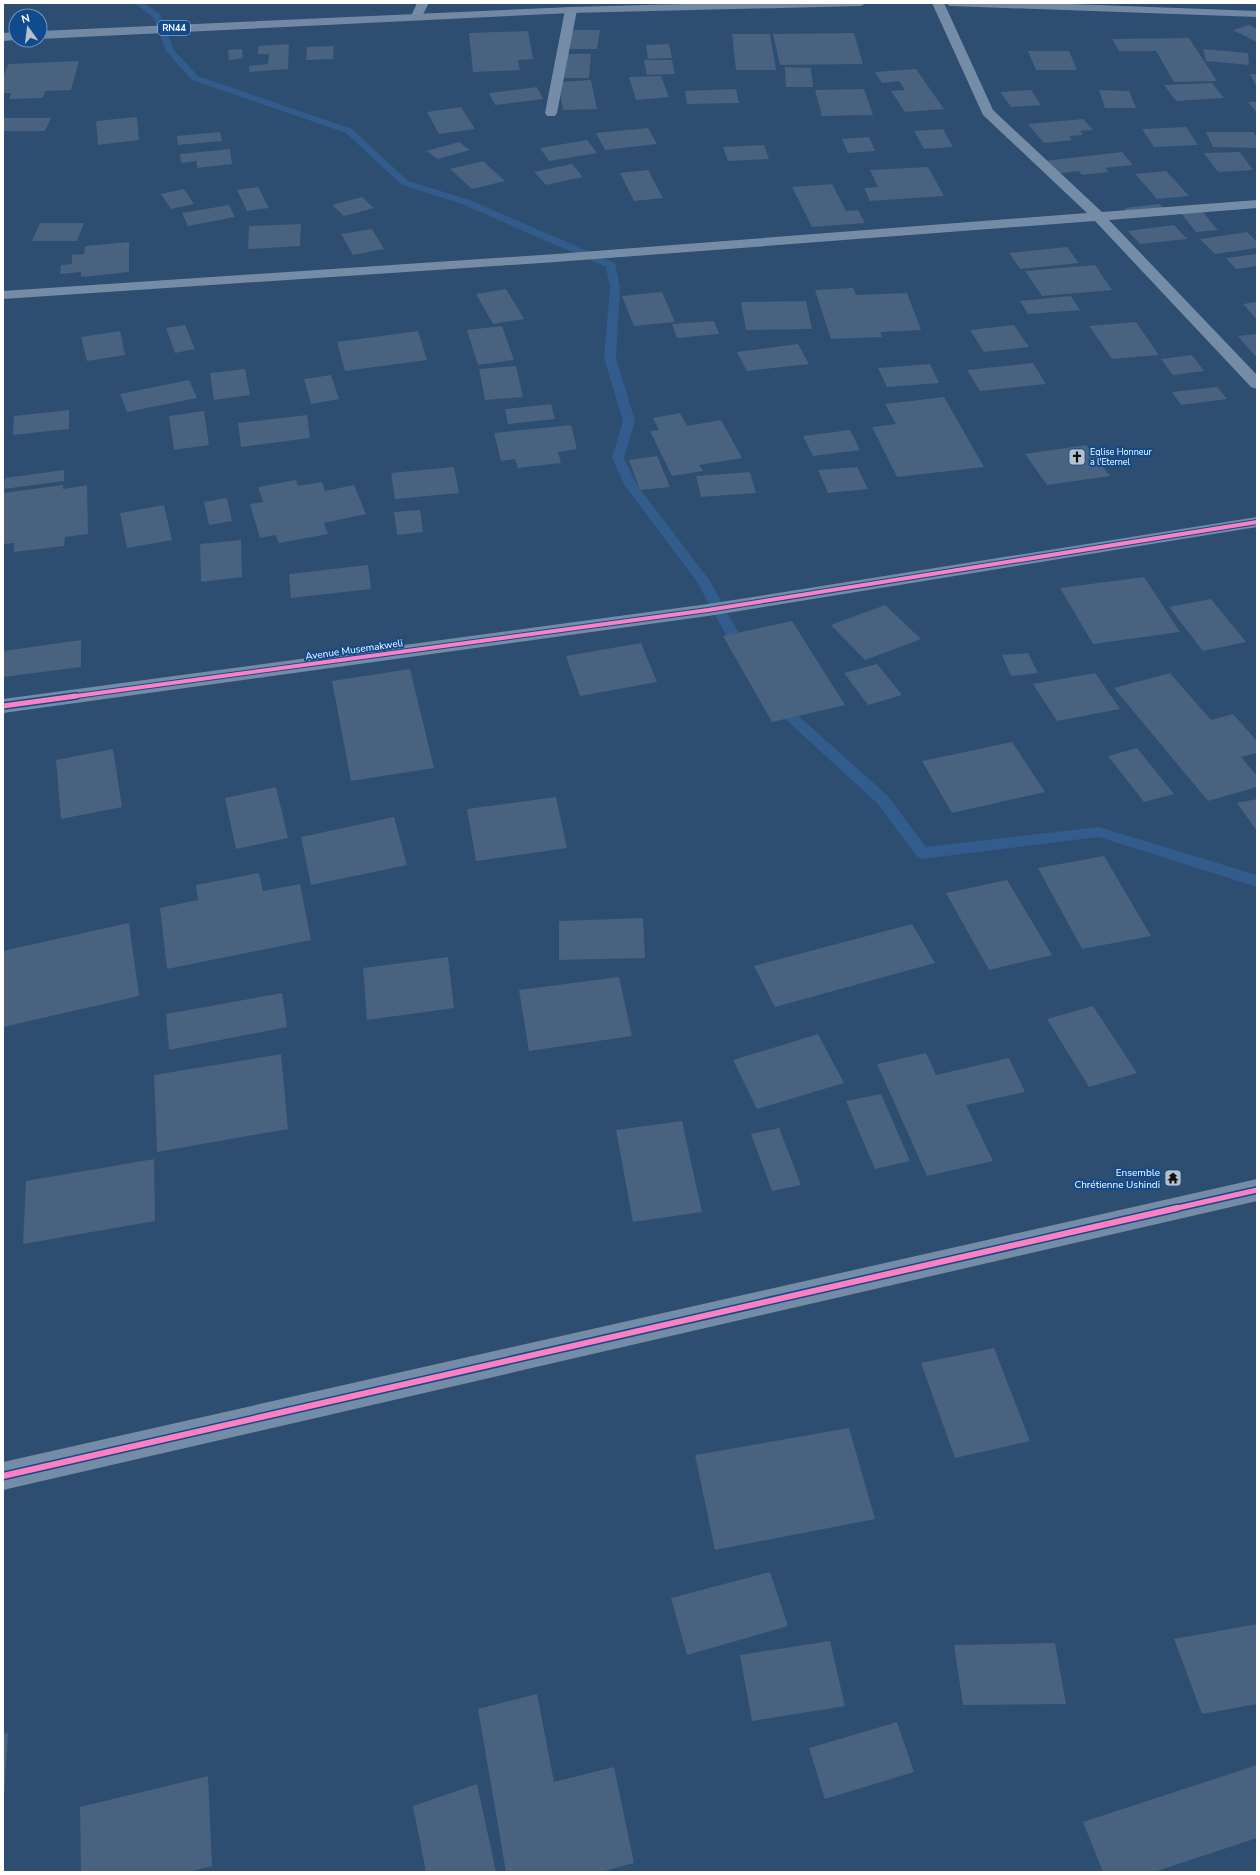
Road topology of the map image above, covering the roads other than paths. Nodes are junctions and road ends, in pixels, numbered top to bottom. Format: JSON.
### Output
{"nodes":[{"id":1,"x":423,"y":3,"type":"edge"},
{"id":2,"x":862,"y":3,"type":"edge"},
{"id":3,"x":938,"y":3,"type":"edge"},
{"id":4,"x":950,"y":3,"type":"edge"},
{"id":5,"x":572,"y":10,"type":"junction"},
{"id":6,"x":1257,"y":14,"type":"edge"},
{"id":7,"x":417,"y":16,"type":"junction"},
{"id":8,"x":48,"y":35,"type":"edge"},
{"id":9,"x":551,"y":113,"type":"dead end"},
{"id":10,"x":1257,"y":204,"type":"edge"},
{"id":11,"x":1098,"y":216,"type":"junction"},
{"id":12,"x":3,"y":295,"type":"edge"},
{"id":13,"x":1257,"y":384,"type":"edge"},
{"id":14,"x":1257,"y":522,"type":"edge"},
{"id":15,"x":3,"y":706,"type":"edge"},
{"id":16,"x":1257,"y":1190,"type":"edge"},
{"id":17,"x":3,"y":1476,"type":"edge"}],
"edges":[{"from":1,"to":7,"type":"street"},
{"from":2,"to":5,"type":"main road","number":"RN44"},
{"from":3,"to":11,"type":"street"},
{"from":4,"to":6,"type":"main road"},
{"from":5,"to":7,"type":"main road","number":"RN44"},
{"from":5,"to":9,"type":"street"},
{"from":7,"to":8,"type":"main road","number":"RN44"},
{"from":10,"to":11,"type":"street"},
{"from":11,"to":12,"type":"street"},
{"from":11,"to":13,"type":"street"},
{"from":14,"to":15,"type":"street","name":"Avenue Musemakweli"},
{"from":16,"to":17,"type":"street"}]}
